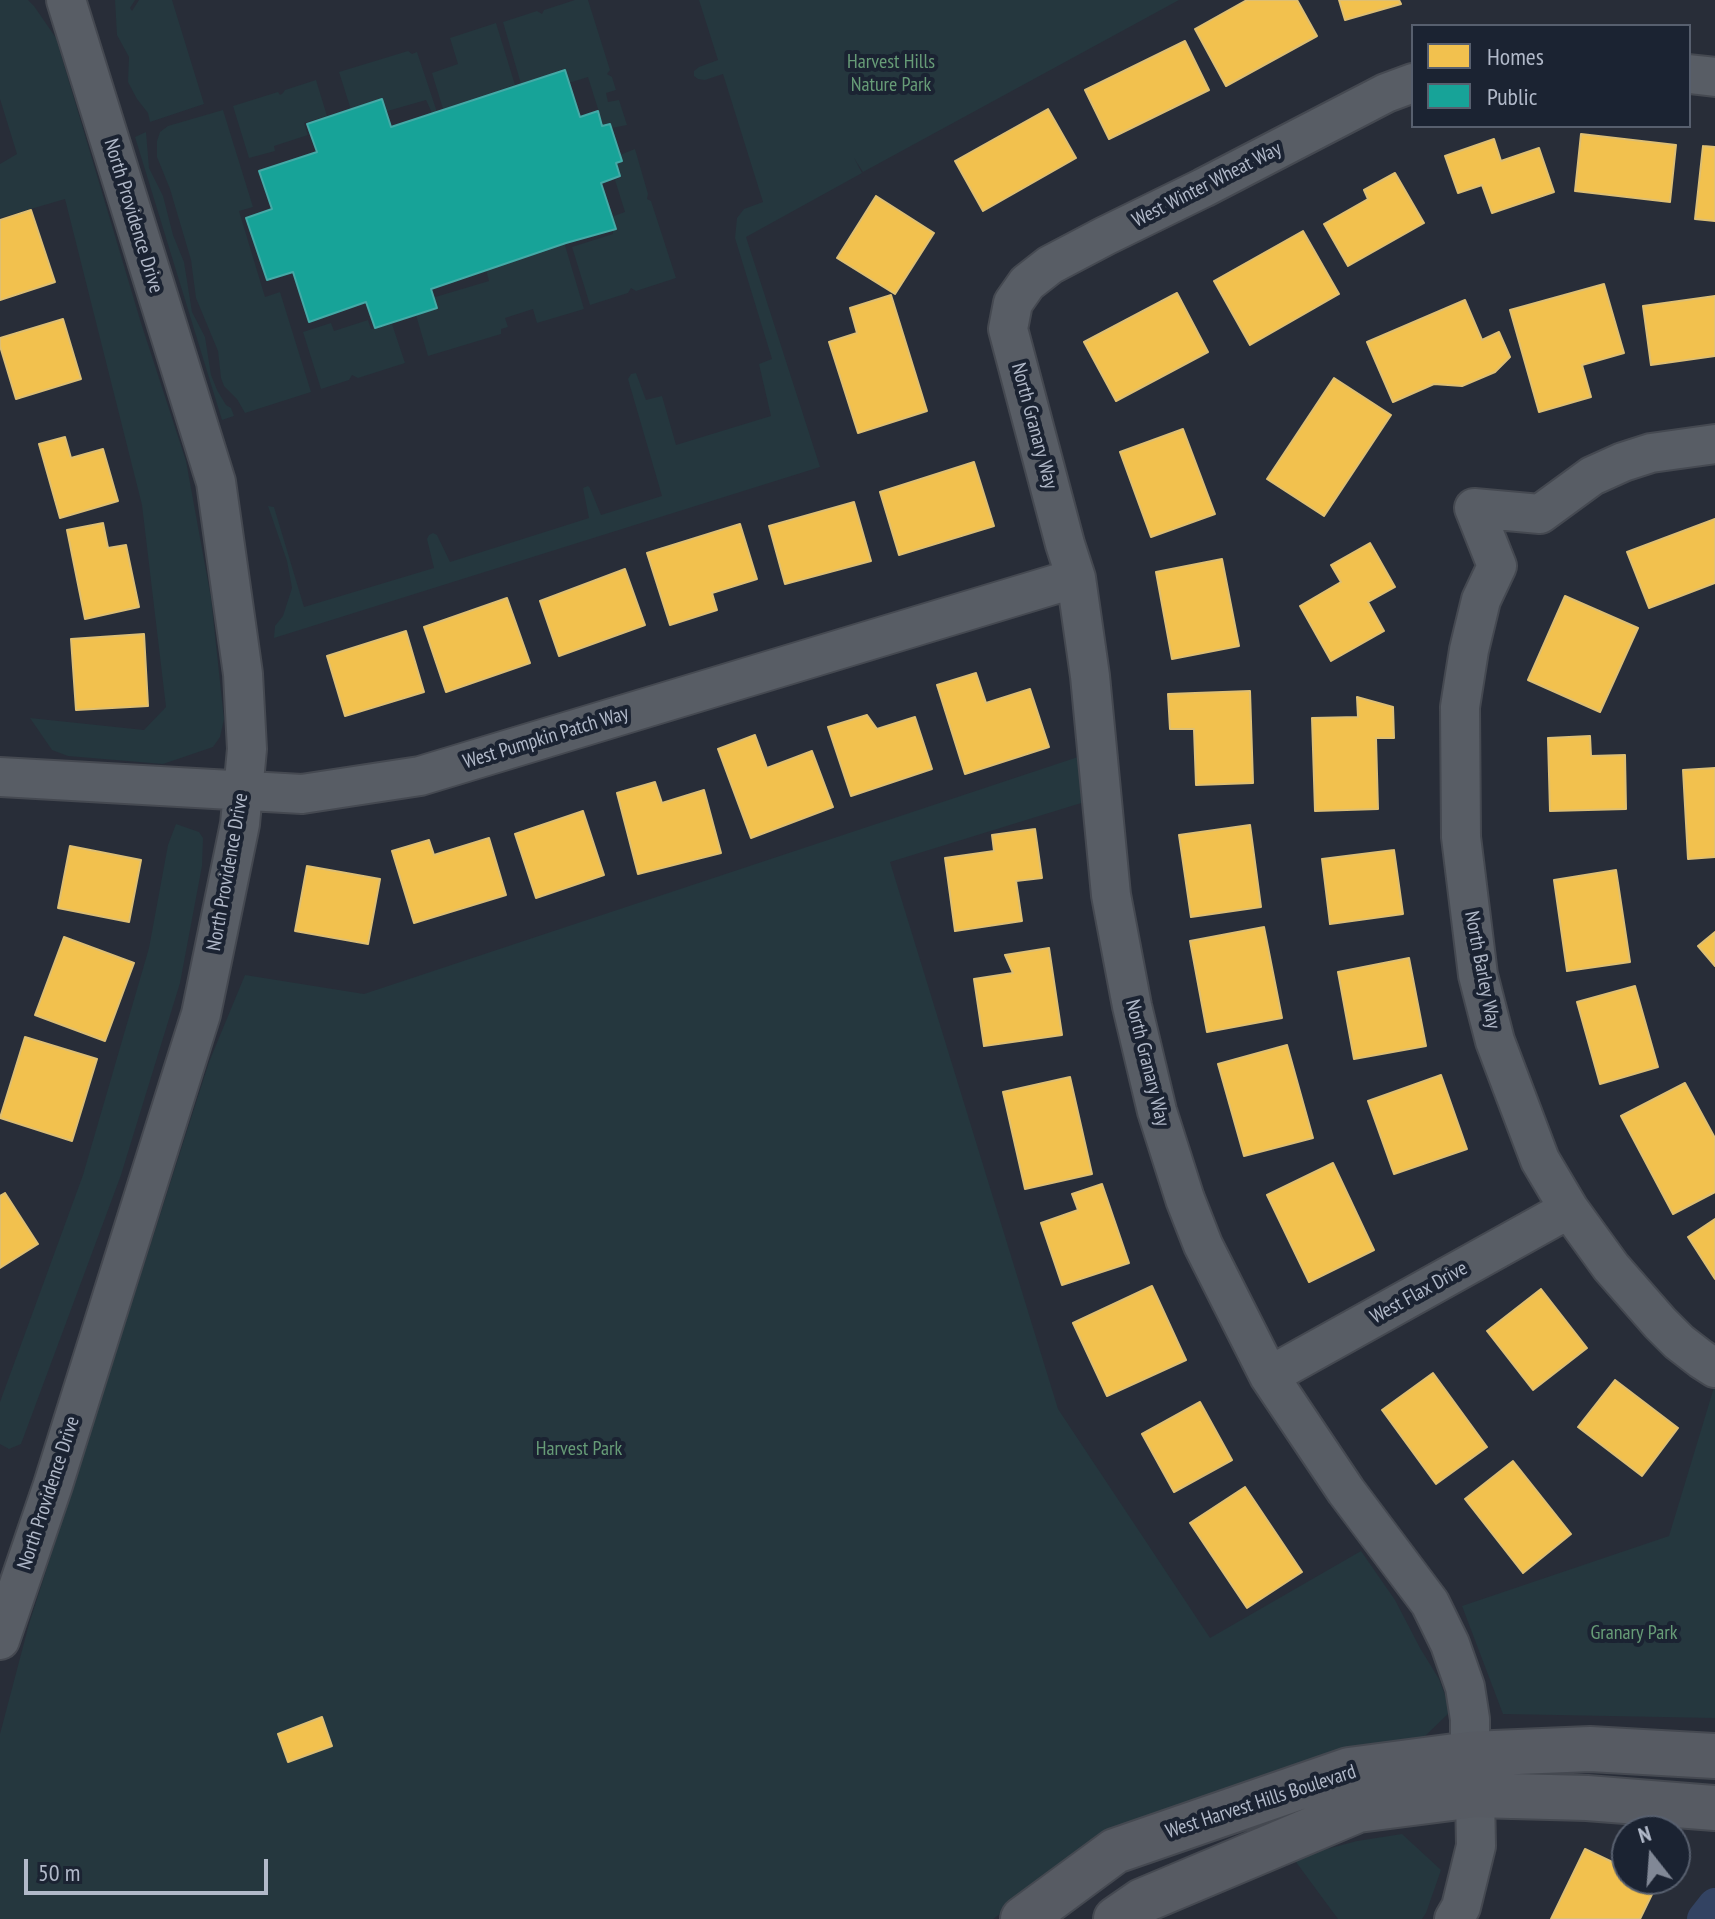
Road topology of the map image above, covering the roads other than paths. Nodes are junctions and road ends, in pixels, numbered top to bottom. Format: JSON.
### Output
{"nodes":[{"id":1,"x":66,"y":0,"type":"edge"},
{"id":2,"x":1691,"y":74,"type":"edge"},
{"id":3,"x":1715,"y":77,"type":"edge"},
{"id":4,"x":1411,"y":84,"type":"edge"},
{"id":5,"x":1013,"y":303,"type":"joint"},
{"id":6,"x":1715,"y":444,"type":"edge"},
{"id":7,"x":1076,"y":578,"type":"junction"},
{"id":8,"x":0,"y":777,"type":"edge"},
{"id":9,"x":243,"y":790,"type":"junction"},
{"id":10,"x":1569,"y":1209,"type":"junction"},
{"id":11,"x":1715,"y":1368,"type":"edge"},
{"id":12,"x":1269,"y":1376,"type":"junction"},
{"id":13,"x":0,"y":1640,"type":"edge"},
{"id":14,"x":1715,"y":1756,"type":"edge"},
{"id":15,"x":1473,"y":1775,"type":"junction"},
{"id":16,"x":1715,"y":1808,"type":"edge"},
{"id":17,"x":1023,"y":1919,"type":"edge"},
{"id":18,"x":1116,"y":1919,"type":"edge"},
{"id":19,"x":1454,"y":1919,"type":"edge"}],
"edges":[{"from":1,"to":9,"type":"street","name":"North Providence Drive"},
{"from":2,"to":3,"type":"street"},
{"from":4,"to":5,"type":"street","name":"West Winter Wheat Way"},
{"from":5,"to":7,"type":"street","name":"North Granary Way"},
{"from":6,"to":10,"type":"street","name":"North Barley Way"},
{"from":7,"to":9,"type":"street","name":"West Pumpkin Patch Way"},
{"from":7,"to":12,"type":"street","name":"North Granary Way"},
{"from":8,"to":9,"type":"street","name":"West Pumpkin Patch Way"},
{"from":9,"to":13,"type":"street","name":"North Providence Drive"},
{"from":10,"to":11,"type":"street","name":"North Barley Way"},
{"from":10,"to":12,"type":"street","name":"West Flax Drive"},
{"from":12,"to":15,"type":"street","name":"North Granary Way"},
{"from":14,"to":15,"type":"street","name":"West Harvest Hills Boulevard"},
{"from":15,"to":16,"type":"street","name":"West Harvest Hills Boulevard"},
{"from":15,"to":17,"type":"street","name":"West Harvest Hills Boulevard"},
{"from":15,"to":18,"type":"street","name":"West Harvest Hills Boulevard"},
{"from":15,"to":19,"type":"street","name":"North Granary Way"}]}
